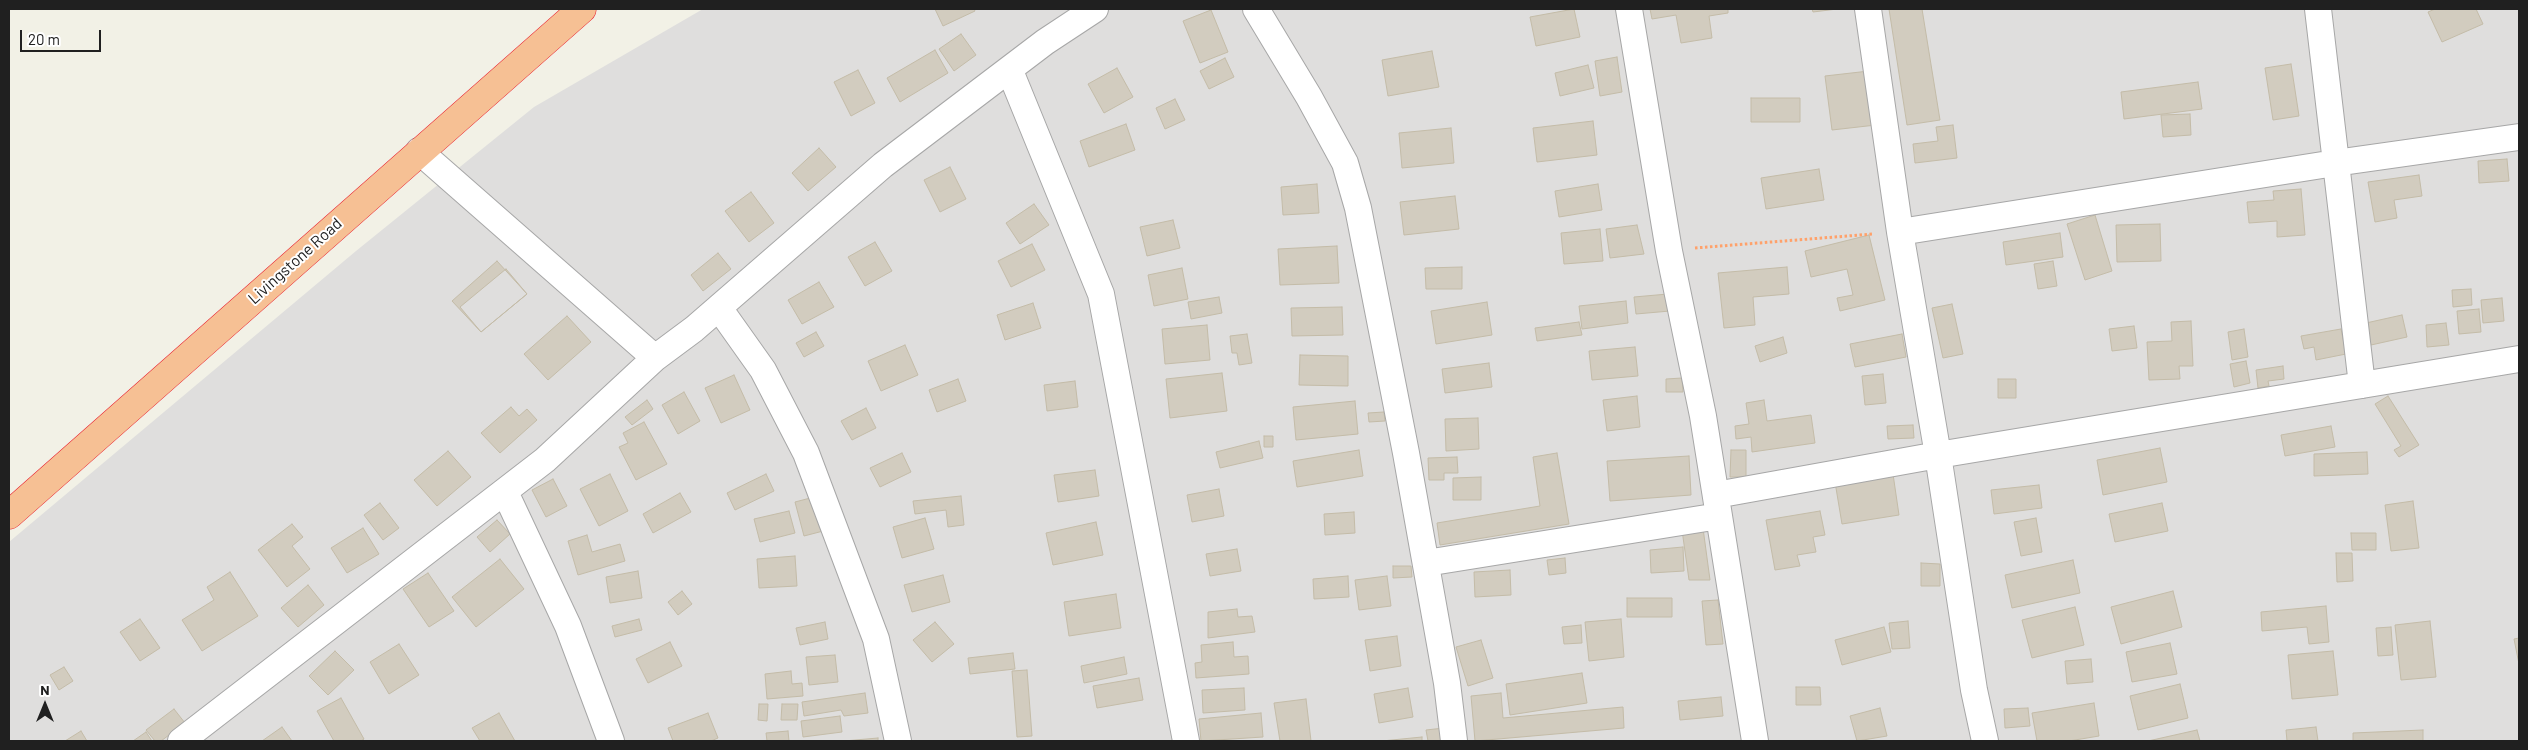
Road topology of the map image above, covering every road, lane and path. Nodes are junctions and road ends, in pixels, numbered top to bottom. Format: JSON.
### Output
{"nodes":[{"id":1,"x":582,"y":9,"type":"edge"},
{"id":2,"x":1095,"y":9,"type":"edge"},
{"id":3,"x":1256,"y":9,"type":"edge"},
{"id":4,"x":1629,"y":9,"type":"edge"},
{"id":5,"x":1868,"y":9,"type":"edge"},
{"id":6,"x":2318,"y":9,"type":"edge"},
{"id":7,"x":1010,"y":70,"type":"junction"},
{"id":8,"x":2519,"y":137,"type":"edge"},
{"id":9,"x":418,"y":151,"type":"junction"},
{"id":10,"x":2335,"y":163,"type":"junction"},
{"id":11,"x":1900,"y":232,"type":"junction"},
{"id":12,"x":1669,"y":250,"type":"junction"},
{"id":13,"x":719,"y":308,"type":"junction"},
{"id":14,"x":655,"y":358,"type":"junction"},
{"id":15,"x":2519,"y":359,"type":"edge"},
{"id":16,"x":2362,"y":385,"type":"junction"},
{"id":17,"x":1938,"y":455,"type":"junction"},
{"id":18,"x":505,"y":492,"type":"junction"},
{"id":19,"x":1717,"y":506,"type":"junction"},
{"id":20,"x":9,"y":515,"type":"edge"},
{"id":21,"x":1426,"y":564,"type":"junction"},
{"id":22,"x":180,"y":741,"type":"edge"},
{"id":23,"x":611,"y":741,"type":"edge"},
{"id":24,"x":898,"y":741,"type":"edge"},
{"id":25,"x":1186,"y":741,"type":"edge"},
{"id":26,"x":1454,"y":741,"type":"edge"},
{"id":27,"x":1755,"y":741,"type":"edge"},
{"id":28,"x":1985,"y":741,"type":"edge"}],
"edges":[{"from":1,"to":9,"type":"highway","name":"Livingstone Road"},
{"from":2,"to":7,"type":"street"},
{"from":3,"to":21,"type":"street"},
{"from":4,"to":12,"type":"street"},
{"from":5,"to":11,"type":"street"},
{"from":6,"to":10,"type":"street"},
{"from":7,"to":13,"type":"street"},
{"from":7,"to":25,"type":"street"},
{"from":8,"to":10,"type":"street"},
{"from":9,"to":14,"type":"street"},
{"from":9,"to":20,"type":"highway","name":"Livingstone Road"},
{"from":10,"to":11,"type":"street"},
{"from":10,"to":16,"type":"street"},
{"from":11,"to":12,"type":"path"},
{"from":11,"to":17,"type":"street"},
{"from":12,"to":19,"type":"street"},
{"from":13,"to":14,"type":"street"},
{"from":13,"to":24,"type":"street"},
{"from":14,"to":18,"type":"street"},
{"from":15,"to":16,"type":"street"},
{"from":16,"to":17,"type":"street"},
{"from":17,"to":19,"type":"street"},
{"from":17,"to":28,"type":"street"},
{"from":18,"to":22,"type":"street"},
{"from":18,"to":23,"type":"street"},
{"from":19,"to":21,"type":"street"},
{"from":19,"to":27,"type":"street"},
{"from":21,"to":26,"type":"street"}]}
